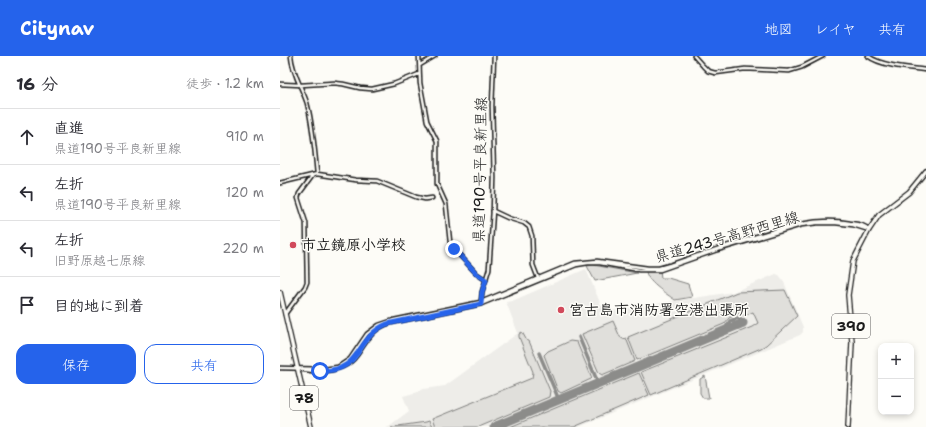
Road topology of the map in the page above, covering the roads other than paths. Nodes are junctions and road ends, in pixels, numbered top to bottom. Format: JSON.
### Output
{"nodes":[{"id":1,"x":291,"y":56,"type":"edge"},
{"id":2,"x":419,"y":56,"type":"edge"},
{"id":3,"x":435,"y":56,"type":"edge"},
{"id":4,"x":494,"y":56,"type":"edge"},
{"id":5,"x":694,"y":56,"type":"edge"},
{"id":6,"x":823,"y":56,"type":"edge"},
{"id":7,"x":868,"y":56,"type":"edge"},
{"id":8,"x":419,"y":65,"type":"junction"},
{"id":9,"x":926,"y":70,"type":"edge"},
{"id":10,"x":419,"y":74,"type":"junction"},
{"id":11,"x":280,"y":84,"type":"edge"},
{"id":12,"x":301,"y":85,"type":"junction"},
{"id":13,"x":926,"y":171,"type":"edge"},
{"id":14,"x":316,"y":174,"type":"junction"},
{"id":15,"x":280,"y":183,"type":"edge"},
{"id":16,"x":432,"y":198,"type":"dead end"},
{"id":17,"x":493,"y":210,"type":"junction"},
{"id":18,"x":869,"y":230,"type":"junction"},
{"id":19,"x":538,"y":278,"type":"junction"},
{"id":20,"x":486,"y":280,"type":"junction"},
{"id":21,"x":280,"y":292,"type":"edge"},
{"id":22,"x":481,"y":303,"type":"junction"},
{"id":23,"x":285,"y":314,"type":"junction"},
{"id":24,"x":280,"y":368,"type":"edge"},
{"id":25,"x":297,"y":369,"type":"junction"},
{"id":26,"x":310,"y":427,"type":"edge"},
{"id":27,"x":848,"y":427,"type":"edge"}],
"edges":[{"from":1,"to":12,"type":"main road"},
{"from":2,"to":8,"type":"main road"},
{"from":3,"to":8,"type":"main road"},
{"from":4,"to":17,"type":"main road","name":"県道190号平良新里線"},
{"from":5,"to":6,"type":"main road"},
{"from":7,"to":9,"type":"main road"},
{"from":8,"to":10,"type":"main road"},
{"from":10,"to":12,"type":"main road"},
{"from":10,"to":20,"type":"main road"},
{"from":11,"to":12,"type":"main road"},
{"from":12,"to":14,"type":"main road"},
{"from":13,"to":18,"type":"main road","number":"390"},
{"from":14,"to":15,"type":"main road"},
{"from":14,"to":16,"type":"main road"},
{"from":14,"to":23,"type":"main road"},
{"from":17,"to":19,"type":"main road"},
{"from":17,"to":20,"type":"main road","name":"県道190号平良新里線"},
{"from":18,"to":19,"type":"main road","name":"県道243号高野西里線"},
{"from":18,"to":22,"type":"main road","name":"県道243号高野西里線"},
{"from":18,"to":27,"type":"main road","number":"390"},
{"from":19,"to":22,"type":"main road","name":"県道243号高野西里線"},
{"from":20,"to":22,"type":"main road","name":"県道190号平良新里線"},
{"from":21,"to":23,"type":"main road","number":"78"},
{"from":22,"to":25,"type":"main road"},
{"from":23,"to":25,"type":"main road","number":"78"},
{"from":24,"to":25,"type":"main road"},
{"from":25,"to":26,"type":"main road","number":"78"}]}
